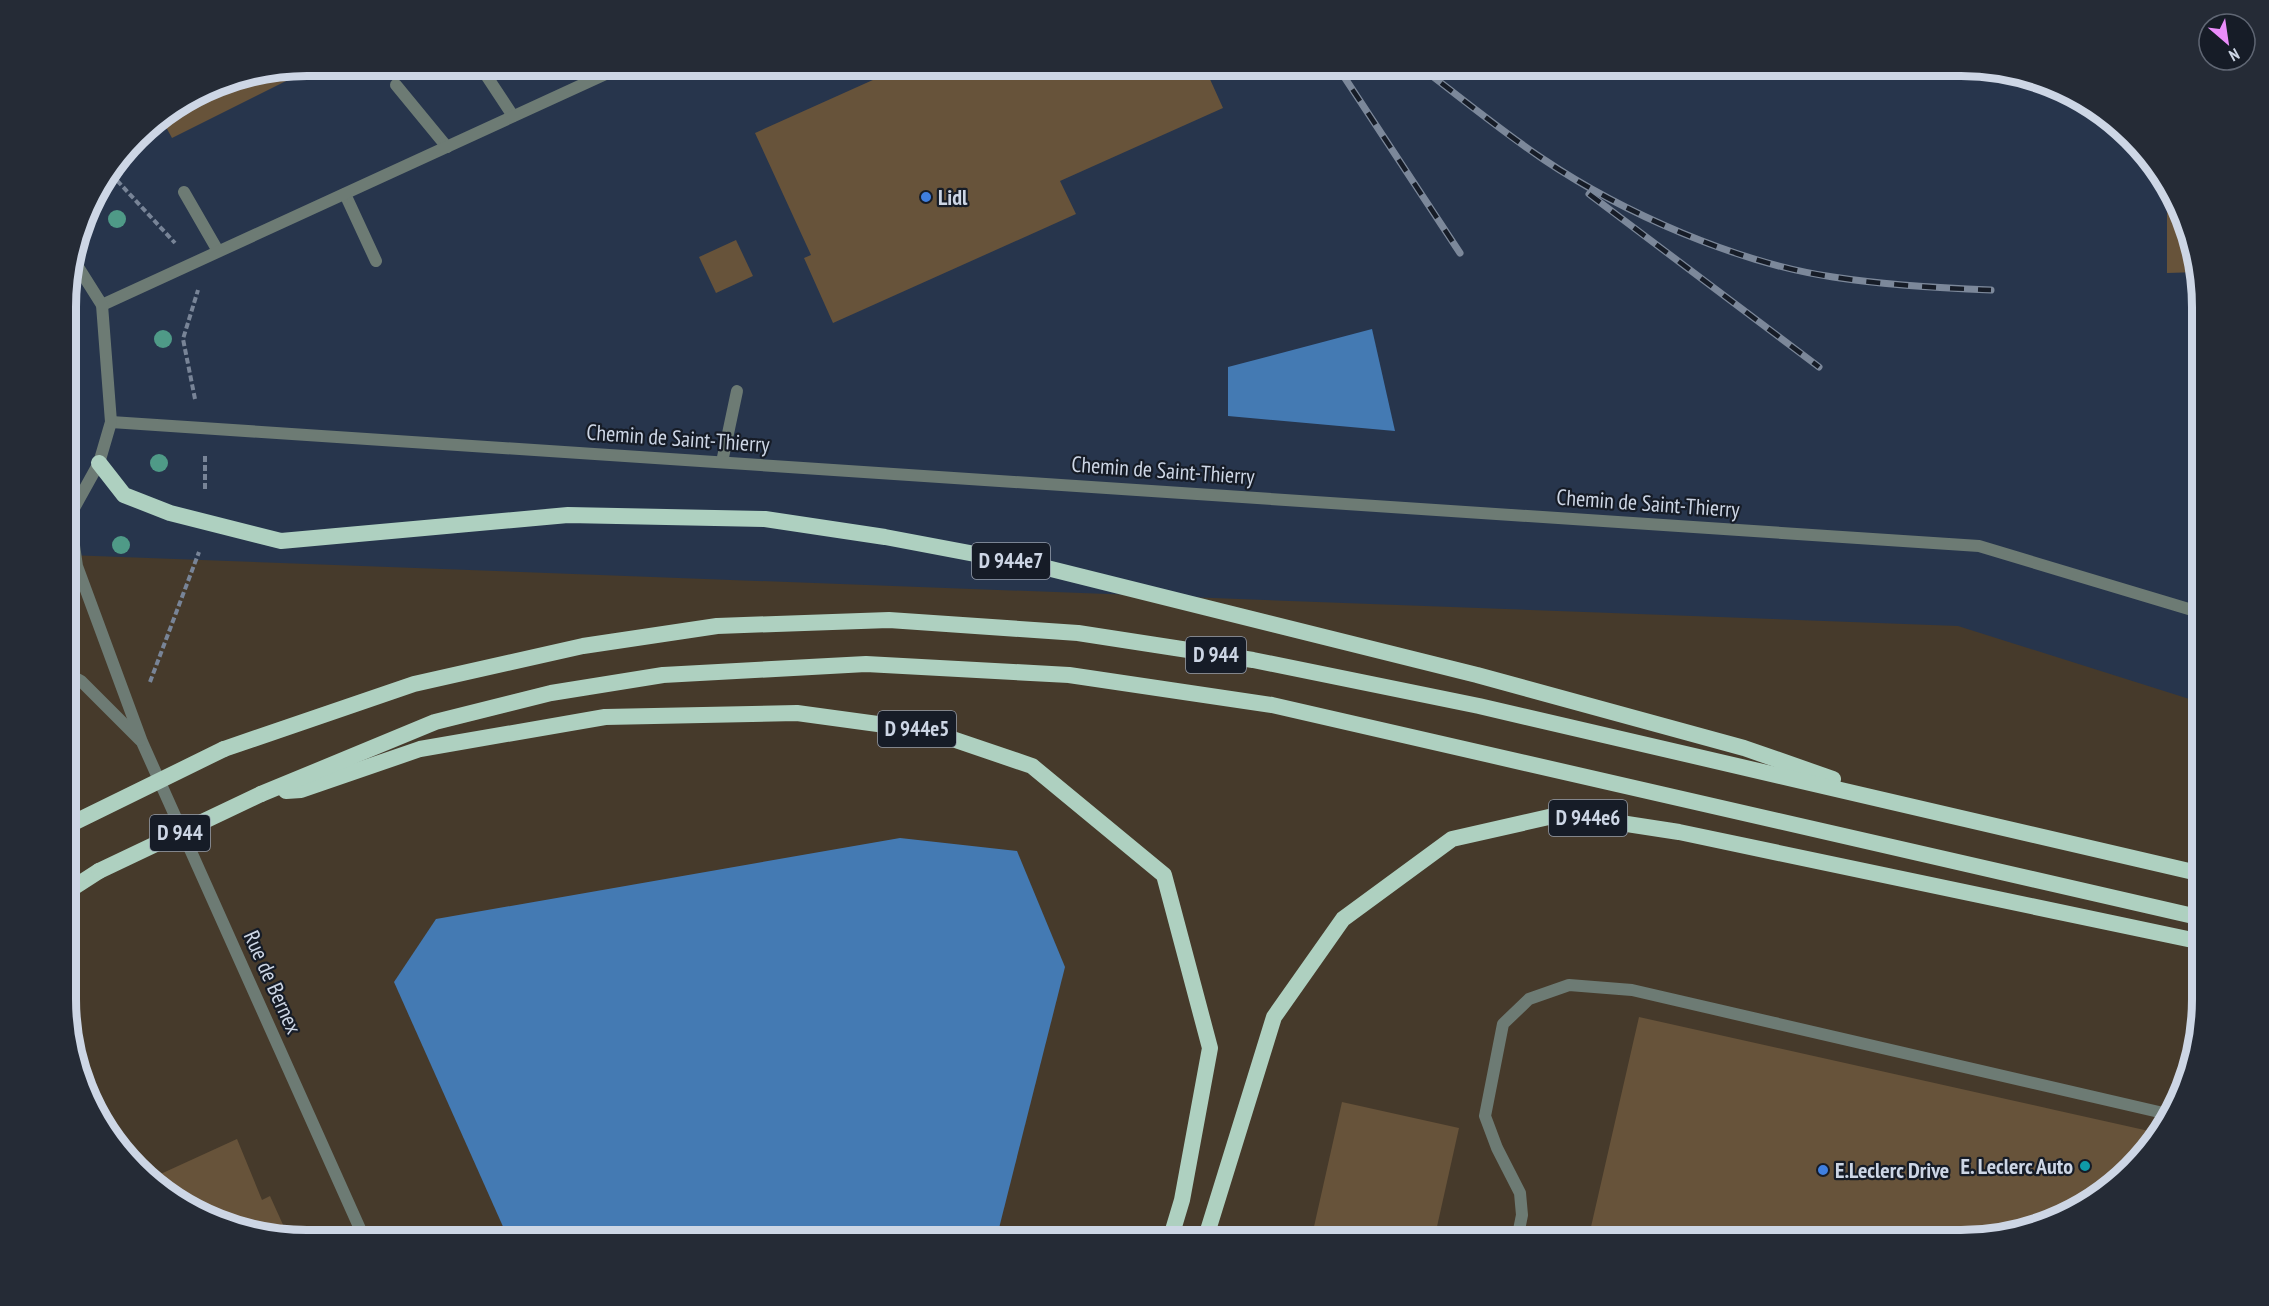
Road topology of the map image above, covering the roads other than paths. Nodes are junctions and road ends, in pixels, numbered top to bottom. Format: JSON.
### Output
{"nodes":[{"id":1,"x":487,"y":76,"type":"edge"},
{"id":2,"x":600,"y":76,"type":"edge"},
{"id":3,"x":396,"y":85,"type":"dead end"},
{"id":4,"x":513,"y":116,"type":"junction"},
{"id":5,"x":447,"y":147,"type":"junction"},
{"id":6,"x":184,"y":192,"type":"dead end"},
{"id":7,"x":345,"y":194,"type":"junction"},
{"id":8,"x":218,"y":251,"type":"junction"},
{"id":9,"x":376,"y":261,"type":"dead end"},
{"id":10,"x":80,"y":269,"type":"edge"},
{"id":11,"x":102,"y":305,"type":"junction"},
{"id":12,"x":737,"y":391,"type":"dead end"},
{"id":13,"x":111,"y":422,"type":"junction"},
{"id":14,"x":722,"y":462,"type":"junction"},
{"id":15,"x":99,"y":463,"type":"junction"},
{"id":16,"x":76,"y":505,"type":"edge"},
{"id":17,"x":76,"y":560,"type":"edge"},
{"id":18,"x":2192,"y":610,"type":"edge"},
{"id":19,"x":76,"y":678,"type":"edge"},
{"id":20,"x":142,"y":742,"type":"junction"},
{"id":21,"x":261,"y":794,"type":"junction"},
{"id":22,"x":1916,"y":808,"type":"junction"},
{"id":23,"x":76,"y":821,"type":"edge"},
{"id":24,"x":2192,"y":872,"type":"edge"},
{"id":25,"x":76,"y":886,"type":"edge"},
{"id":26,"x":2192,"y":916,"type":"edge"},
{"id":27,"x":2192,"y":940,"type":"edge"},
{"id":28,"x":2163,"y":1113,"type":"edge"},
{"id":29,"x":361,"y":1230,"type":"edge"},
{"id":30,"x":1173,"y":1230,"type":"edge"},
{"id":31,"x":1208,"y":1230,"type":"edge"},
{"id":32,"x":1519,"y":1230,"type":"edge"}],
"edges":[{"from":1,"to":4,"type":"street"},
{"from":2,"to":4,"type":"street"},
{"from":3,"to":5,"type":"street"},
{"from":4,"to":5,"type":"street"},
{"from":5,"to":7,"type":"street"},
{"from":6,"to":8,"type":"street"},
{"from":7,"to":8,"type":"street"},
{"from":7,"to":9,"type":"street"},
{"from":8,"to":11,"type":"street"},
{"from":10,"to":11,"type":"street"},
{"from":11,"to":13,"type":"street"},
{"from":12,"to":14,"type":"street"},
{"from":13,"to":14,"type":"street","name":"Chemin de Saint-Thierry"},
{"from":13,"to":15,"type":"street"},
{"from":14,"to":18,"type":"street","name":"Chemin de Saint-Thierry"},
{"from":15,"to":16,"type":"street"},
{"from":15,"to":22,"type":"highway","number":"D 944e7"},
{"from":17,"to":20,"type":"street","name":"Rue de Bernex"},
{"from":19,"to":20,"type":"street"},
{"from":20,"to":29,"type":"street","name":"Rue de Bernex"},
{"from":21,"to":25,"type":"highway","number":"D 944","bridge":true},
{"from":21,"to":26,"type":"highway","number":"D 944"},
{"from":21,"to":30,"type":"highway","number":"D 944e5"},
{"from":22,"to":23,"type":"highway","number":"D 944","bridge":true},
{"from":22,"to":24,"type":"highway","number":"D 944"},
{"from":27,"to":31,"type":"highway","number":"D 944e6"},
{"from":28,"to":32,"type":"street"}]}
